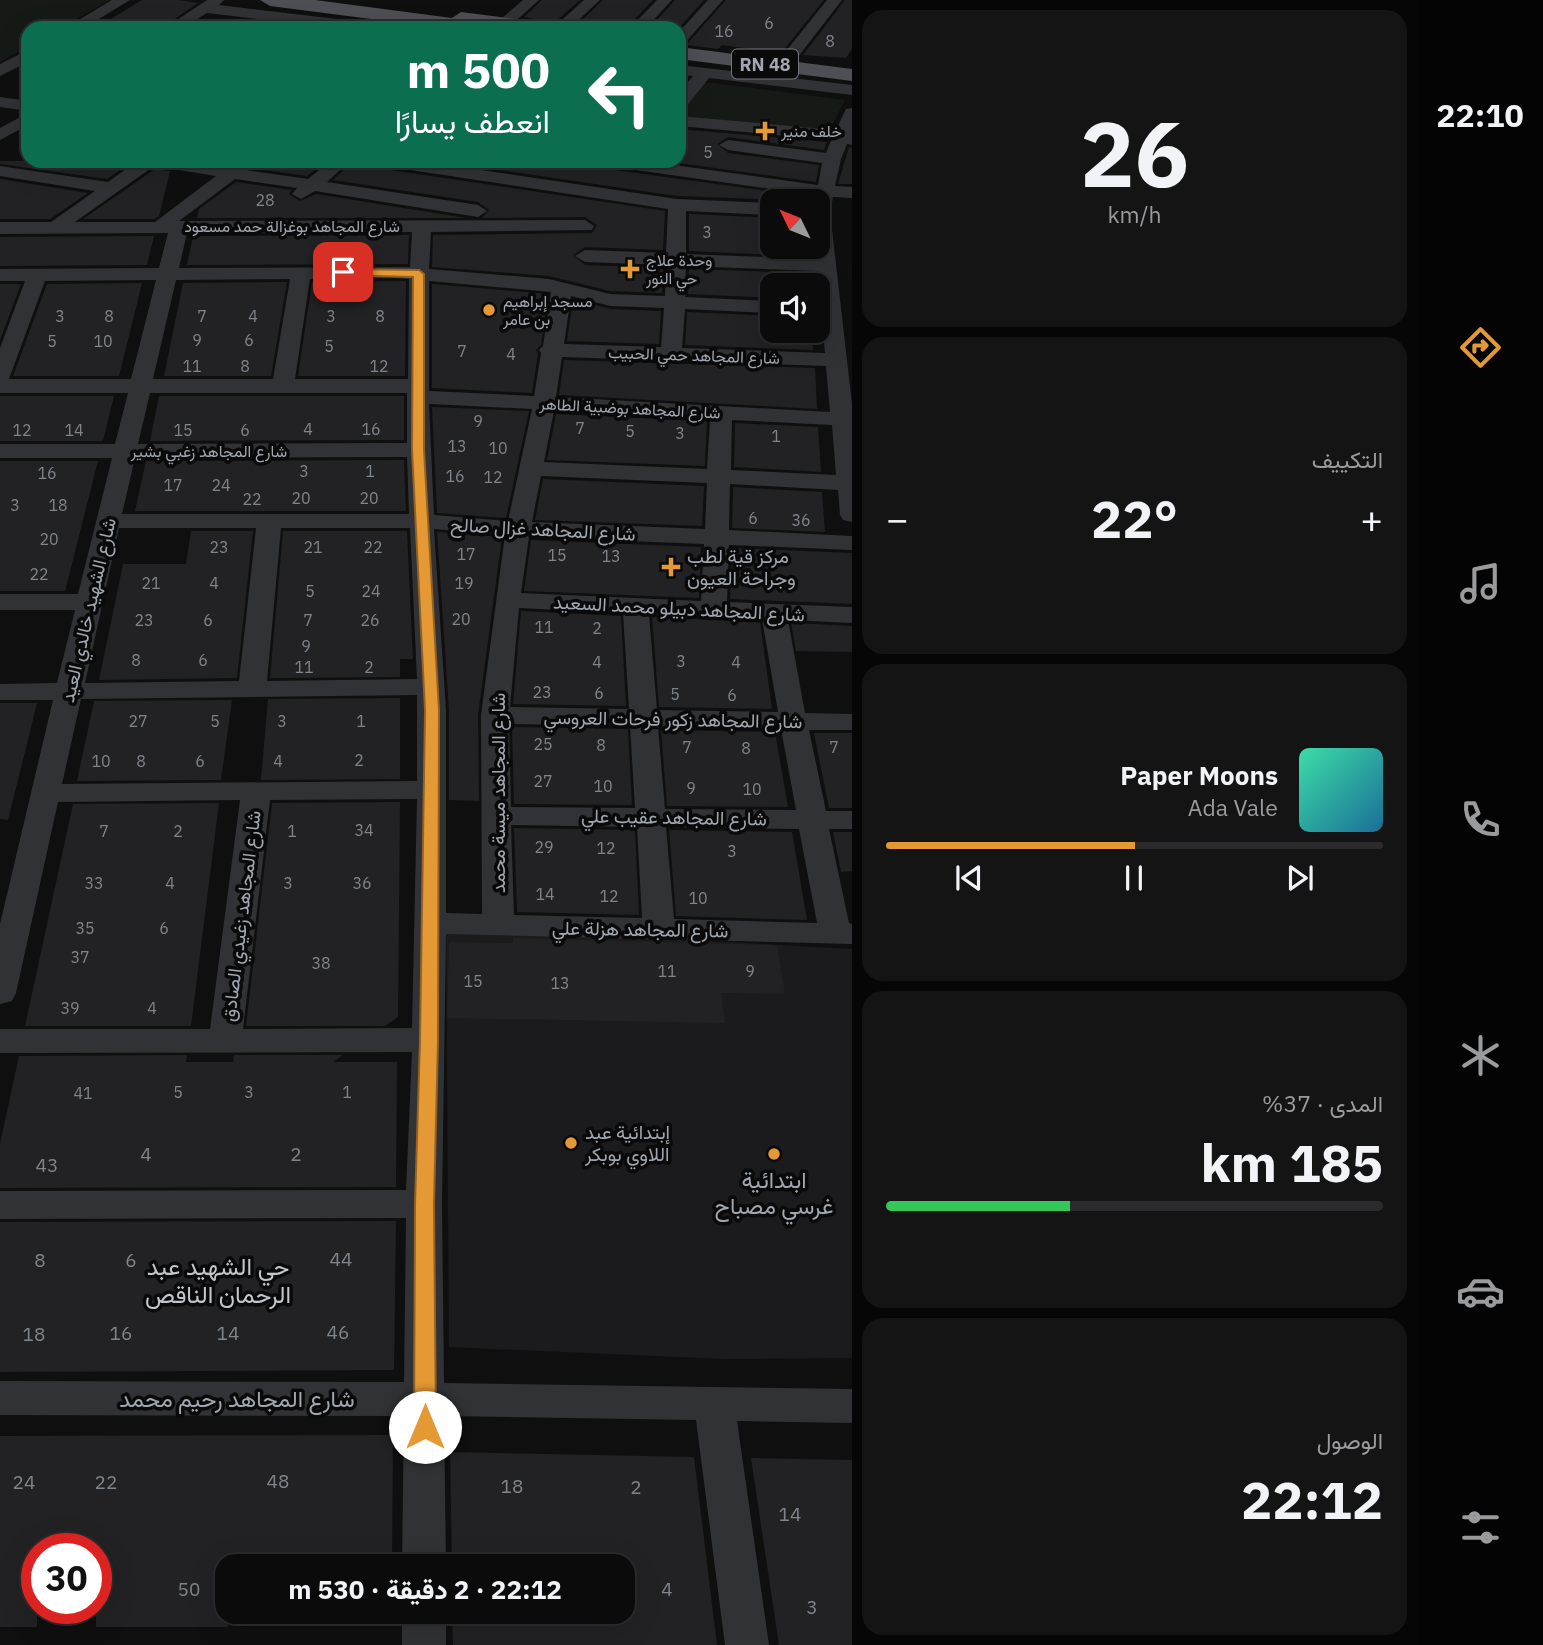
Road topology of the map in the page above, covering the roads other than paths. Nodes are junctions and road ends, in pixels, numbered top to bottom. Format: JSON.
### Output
{"nodes":[{"id":1,"x":123,"y":0,"type":"edge"},
{"id":2,"x":332,"y":0,"type":"edge"},
{"id":3,"x":533,"y":0,"type":"edge"},
{"id":4,"x":593,"y":0,"type":"edge"},
{"id":5,"x":665,"y":0,"type":"edge"},
{"id":6,"x":716,"y":0,"type":"edge"},
{"id":7,"x":835,"y":0,"type":"edge"},
{"id":8,"x":211,"y":4,"type":"edge"},
{"id":9,"x":270,"y":9,"type":"edge"},
{"id":10,"x":85,"y":21,"type":"edge"},
{"id":11,"x":184,"y":21,"type":"edge"},
{"id":12,"x":319,"y":21,"type":"edge"},
{"id":13,"x":352,"y":21,"type":"edge"},
{"id":14,"x":464,"y":21,"type":"edge"},
{"id":15,"x":503,"y":21,"type":"edge"},
{"id":16,"x":569,"y":21,"type":"edge"},
{"id":17,"x":645,"y":21,"type":"edge"},
{"id":18,"x":686,"y":33,"type":"edge"},
{"id":19,"x":686,"y":47,"type":"edge"},
{"id":20,"x":686,"y":54,"type":"edge"},
{"id":21,"x":21,"y":59,"type":"edge"},
{"id":22,"x":788,"y":59,"type":"junction"},
{"id":23,"x":852,"y":66,"type":"edge"},
{"id":24,"x":0,"y":71,"type":"edge"},
{"id":25,"x":686,"y":71,"type":"edge"},
{"id":26,"x":704,"y":74,"type":"junction"},
{"id":27,"x":852,"y":75,"type":"edge"},
{"id":28,"x":852,"y":90,"type":"edge"},
{"id":29,"x":686,"y":96,"type":"edge"},
{"id":30,"x":0,"y":102,"type":"edge"},
{"id":31,"x":21,"y":105,"type":"edge"},
{"id":32,"x":852,"y":113,"type":"edge"},
{"id":33,"x":21,"y":122,"type":"edge"},
{"id":34,"x":686,"y":122,"type":"edge"},
{"id":35,"x":756,"y":128,"type":"junction"},
{"id":36,"x":0,"y":136,"type":"edge"},
{"id":37,"x":846,"y":138,"type":"edge"},
{"id":38,"x":21,"y":140,"type":"edge"},
{"id":39,"x":692,"y":140,"type":"edge"},
{"id":40,"x":742,"y":146,"type":"junction"},
{"id":41,"x":831,"y":159,"type":"junction"},
{"id":42,"x":43,"y":168,"type":"edge"},
{"id":43,"x":139,"y":168,"type":"edge"},
{"id":44,"x":199,"y":168,"type":"edge"},
{"id":45,"x":237,"y":168,"type":"edge"},
{"id":46,"x":333,"y":168,"type":"edge"},
{"id":47,"x":427,"y":168,"type":"edge"},
{"id":48,"x":451,"y":168,"type":"edge"},
{"id":49,"x":522,"y":168,"type":"edge"},
{"id":50,"x":625,"y":168,"type":"edge"},
{"id":51,"x":662,"y":168,"type":"edge"},
{"id":52,"x":0,"y":171,"type":"edge"},
{"id":53,"x":230,"y":173,"type":"junction"},
{"id":54,"x":31,"y":176,"type":"junction"},
{"id":55,"x":719,"y":177,"type":"junction"},
{"id":56,"x":509,"y":180,"type":"junction"},
{"id":57,"x":312,"y":186,"type":"junction"},
{"id":58,"x":111,"y":188,"type":"junction"},
{"id":59,"x":763,"y":189,"type":"edge"},
{"id":60,"x":824,"y":189,"type":"edge"},
{"id":61,"x":10,"y":190,"type":"dead end"},
{"id":62,"x":852,"y":193,"type":"edge"},
{"id":63,"x":602,"y":194,"type":"junction"},
{"id":64,"x":393,"y":198,"type":"junction"},
{"id":65,"x":830,"y":202,"type":"edge"},
{"id":66,"x":677,"y":205,"type":"junction"},
{"id":67,"x":698,"y":206,"type":"junction"},
{"id":68,"x":760,"y":209,"type":"edge"},
{"id":69,"x":478,"y":211,"type":"junction"},
{"id":70,"x":262,"y":226,"type":"junction"},
{"id":71,"x":360,"y":226,"type":"junction"},
{"id":72,"x":422,"y":226,"type":"junction"},
{"id":73,"x":462,"y":226,"type":"junction"},
{"id":74,"x":585,"y":226,"type":"junction"},
{"id":75,"x":56,"y":227,"type":"junction"},
{"id":76,"x":170,"y":227,"type":"junction"},
{"id":77,"x":0,"y":228,"type":"edge"},
{"id":78,"x":585,"y":256,"type":"junction"},
{"id":79,"x":675,"y":259,"type":"junction"},
{"id":80,"x":828,"y":259,"type":"edge"},
{"id":81,"x":826,"y":265,"type":"junction"},
{"id":82,"x":301,"y":272,"type":"junction"},
{"id":83,"x":826,"y":273,"type":"edge"},
{"id":84,"x":168,"y":274,"type":"junction"},
{"id":85,"x":419,"y":274,"type":"junction"},
{"id":86,"x":0,"y":275,"type":"edge"},
{"id":87,"x":37,"y":275,"type":"junction"},
{"id":88,"x":573,"y":291,"type":"junction"},
{"id":89,"x":675,"y":303,"type":"junction"},
{"id":90,"x":760,"y":307,"type":"edge"},
{"id":91,"x":830,"y":331,"type":"edge"},
{"id":92,"x":550,"y":350,"type":"junction"},
{"id":93,"x":671,"y":354,"type":"junction"},
{"id":94,"x":838,"y":360,"type":"junction"},
{"id":95,"x":0,"y":377,"type":"edge"},
{"id":96,"x":0,"y":386,"type":"edge"},
{"id":97,"x":143,"y":386,"type":"junction"},
{"id":98,"x":283,"y":386,"type":"junction"},
{"id":99,"x":420,"y":392,"type":"junction"},
{"id":100,"x":544,"y":404,"type":"junction"},
{"id":101,"x":721,"y":413,"type":"junction"},
{"id":102,"x":841,"y":419,"type":"junction"},
{"id":103,"x":418,"y":450,"type":"junction"},
{"id":104,"x":0,"y":451,"type":"edge"},
{"id":105,"x":126,"y":451,"type":"junction"},
{"id":106,"x":530,"y":468,"type":"junction"},
{"id":107,"x":719,"y":477,"type":"junction"},
{"id":108,"x":849,"y":483,"type":"junction"},
{"id":109,"x":852,"y":515,"type":"edge"},
{"id":110,"x":108,"y":521,"type":"junction"},
{"id":111,"x":269,"y":522,"type":"junction"},
{"id":112,"x":421,"y":522,"type":"junction"},
{"id":113,"x":518,"y":530,"type":"junction"},
{"id":114,"x":715,"y":539,"type":"junction"},
{"id":115,"x":852,"y":543,"type":"edge"},
{"id":116,"x":507,"y":600,"type":"junction"},
{"id":117,"x":0,"y":602,"type":"edge"},
{"id":118,"x":89,"y":602,"type":"junction"},
{"id":119,"x":635,"y":605,"type":"junction"},
{"id":120,"x":714,"y":609,"type":"junction"},
{"id":121,"x":774,"y":612,"type":"junction"},
{"id":122,"x":852,"y":615,"type":"edge"},
{"id":123,"x":431,"y":687,"type":"junction"},
{"id":124,"x":253,"y":690,"type":"junction"},
{"id":125,"x":70,"y":691,"type":"junction"},
{"id":126,"x":0,"y":692,"type":"edge"},
{"id":127,"x":495,"y":715,"type":"junction"},
{"id":128,"x":643,"y":718,"type":"junction"},
{"id":129,"x":793,"y":721,"type":"junction"},
{"id":130,"x":852,"y":722,"type":"edge"},
{"id":131,"x":432,"y":790,"type":"junction"},
{"id":132,"x":256,"y":791,"type":"junction"},
{"id":133,"x":48,"y":793,"type":"junction"},
{"id":134,"x":496,"y":816,"type":"junction"},
{"id":135,"x":652,"y":816,"type":"junction"},
{"id":136,"x":813,"y":819,"type":"junction"},
{"id":137,"x":852,"y":820,"type":"edge"},
{"id":138,"x":9,"y":912,"type":"edge"},
{"id":139,"x":429,"y":923,"type":"junction"},
{"id":140,"x":498,"y":925,"type":"junction"},
{"id":141,"x":659,"y":929,"type":"junction"},
{"id":142,"x":843,"y":933,"type":"edge"},
{"id":143,"x":0,"y":993,"type":"edge"},
{"id":144,"x":429,"y":1040,"type":"junction"},
{"id":145,"x":0,"y":1041,"type":"edge"},
{"id":146,"x":225,"y":1041,"type":"junction"},
{"id":147,"x":425,"y":1204,"type":"junction"},
{"id":148,"x":0,"y":1205,"type":"edge"},
{"id":149,"x":0,"y":1398,"type":"edge"},
{"id":150,"x":425,"y":1399,"type":"junction"},
{"id":151,"x":714,"y":1405,"type":"junction"},
{"id":152,"x":852,"y":1406,"type":"edge"},
{"id":153,"x":424,"y":1554,"type":"edge"},
{"id":154,"x":424,"y":1624,"type":"edge"},
{"id":155,"x":424,"y":1645,"type":"edge"},
{"id":156,"x":747,"y":1645,"type":"edge"}],
"edges":[{"from":1,"to":10,"type":"street"},
{"from":2,"to":14,"type":"main road"},
{"from":3,"to":15,"type":"street"},
{"from":4,"to":16,"type":"street"},
{"from":5,"to":17,"type":"street"},
{"from":6,"to":18,"type":"street"},
{"from":7,"to":22,"type":"street"},
{"from":8,"to":9,"type":"street"},
{"from":8,"to":11,"type":"street"},
{"from":9,"to":12,"type":"street"},
{"from":9,"to":13,"type":"main road"},
{"from":19,"to":22,"type":"main road","number":"RN 48"},
{"from":20,"to":27,"type":"main road","number":"RN 48"},
{"from":21,"to":24,"type":"street"},
{"from":22,"to":23,"type":"main road","number":"RN 48"},
{"from":25,"to":26,"type":"street"},
{"from":26,"to":28,"type":"street"},
{"from":26,"to":29,"type":"street"},
{"from":30,"to":31,"type":"street"},
{"from":32,"to":37,"type":"street"},
{"from":33,"to":36,"type":"street"},
{"from":34,"to":35,"type":"street"},
{"from":35,"to":37,"type":"street"},
{"from":35,"to":40,"type":"street"},
{"from":36,"to":38,"type":"street"},
{"from":37,"to":41,"type":"street"},
{"from":39,"to":40,"type":"street"},
{"from":40,"to":41,"type":"street"},
{"from":40,"to":55,"type":"street"},
{"from":41,"to":60,"type":"street"},
{"from":42,"to":54,"type":"street"},
{"from":43,"to":58,"type":"street"},
{"from":44,"to":53,"type":"street"},
{"from":45,"to":53,"type":"street"},
{"from":46,"to":57,"type":"street"},
{"from":47,"to":64,"type":"street"},
{"from":48,"to":56,"type":"street"},
{"from":49,"to":56,"type":"street"},
{"from":50,"to":63,"type":"street"},
{"from":51,"to":55,"type":"street"},
{"from":52,"to":54,"type":"street"},
{"from":53,"to":57,"type":"street"},
{"from":53,"to":76,"type":"street"},
{"from":54,"to":58,"type":"street"},
{"from":54,"to":61,"type":"street"},
{"from":55,"to":59,"type":"street"},
{"from":55,"to":67,"type":"street"},
{"from":56,"to":63,"type":"street"},
{"from":56,"to":69,"type":"street"},
{"from":57,"to":64,"type":"street"},
{"from":57,"to":70,"type":"street"},
{"from":58,"to":75,"type":"street"},
{"from":62,"to":65,"type":"street"},
{"from":63,"to":66,"type":"street"},
{"from":63,"to":74,"type":"street"},
{"from":64,"to":69,"type":"street"},
{"from":64,"to":71,"type":"street"},
{"from":66,"to":67,"type":"street"},
{"from":66,"to":79,"type":"street"},
{"from":67,"to":68,"type":"street"},
{"from":69,"to":73,"type":"street"},
{"from":70,"to":71,"type":"street","name":"شارع المجاهد بوغزالة حمد مسعود"},
{"from":70,"to":76,"type":"street","name":"شارع المجاهد بوغزالة حمد مسعود"},
{"from":71,"to":72,"type":"street","name":"شارع المجاهد بوغزالة حمد مسعود"},
{"from":72,"to":73,"type":"street","name":"شارع المجاهد بوغزالة حمد مسعود"},
{"from":72,"to":85,"type":"street"},
{"from":73,"to":74,"type":"street","name":"شارع المجاهد بوغزالة حمد مسعود"},
{"from":74,"to":78,"type":"street","name":"شارع المجاهد ميسة محمد"},
{"from":75,"to":76,"type":"street","name":"شارع المجاهد بوغزالة حمد مسعود"},
{"from":75,"to":77,"type":"street","name":"شارع المجاهد بوغزالة حمد مسعود"},
{"from":76,"to":84,"type":"street","name":"شارع الشهيد خالدي العيد"},
{"from":78,"to":79,"type":"street"},
{"from":78,"to":88,"type":"street","name":"شارع المجاهد ميسة محمد"},
{"from":79,"to":81,"type":"street"},
{"from":79,"to":89,"type":"street"},
{"from":80,"to":81,"type":"street"},
{"from":81,"to":83,"type":"street"},
{"from":82,"to":84,"type":"street"},
{"from":82,"to":85,"type":"street"},
{"from":82,"to":98,"type":"street"},
{"from":84,"to":87,"type":"street"},
{"from":84,"to":97,"type":"street","name":"شارع الشهيد خالدي العيد"},
{"from":85,"to":88,"type":"street"},
{"from":85,"to":99,"type":"street"},
{"from":86,"to":87,"type":"street"},
{"from":87,"to":95,"type":"street"},
{"from":88,"to":89,"type":"street"},
{"from":88,"to":92,"type":"street","name":"شارع المجاهد ميسة محمد"},
{"from":89,"to":90,"type":"street"},
{"from":89,"to":93,"type":"street"},
{"from":91,"to":94,"type":"street"},
{"from":92,"to":93,"type":"street","name":"شارع المجاهد حمي الحبيب"},
{"from":92,"to":100,"type":"street","name":"شارع المجاهد ميسة محمد"},
{"from":93,"to":94,"type":"street","name":"شارع المجاهد حمي الحبيب"},
{"from":94,"to":102,"type":"street"},
{"from":96,"to":97,"type":"street","name":"شارع المجاهد بوضبية الطاهر"},
{"from":97,"to":98,"type":"street","name":"شارع المجاهد بوضبية الطاهر"},
{"from":97,"to":105,"type":"street","name":"شارع الشهيد خالدي العيد"},
{"from":98,"to":99,"type":"street","name":"شارع المجاهد بوضبية الطاهر"},
{"from":99,"to":100,"type":"street","name":"شارع المجاهد بوضبية الطاهر"},
{"from":99,"to":103,"type":"street"},
{"from":100,"to":101,"type":"street","name":"شارع المجاهد بوضبية الطاهر"},
{"from":100,"to":106,"type":"street","name":"شارع المجاهد ميسة محمد"},
{"from":101,"to":102,"type":"street","name":"شارع المجاهد بوضبية الطاهر"},
{"from":101,"to":107,"type":"street"},
{"from":102,"to":108,"type":"street"},
{"from":103,"to":105,"type":"street","name":"شارع المجاهد زغبي بشير"},
{"from":103,"to":112,"type":"street"},
{"from":104,"to":105,"type":"street","name":"شارع المجاهد زغبي بشير"},
{"from":105,"to":110,"type":"street","name":"شارع الشهيد خالدي العيد"},
{"from":106,"to":107,"type":"street"},
{"from":106,"to":113,"type":"street","name":"شارع المجاهد ميسة محمد"},
{"from":107,"to":108,"type":"street"},
{"from":107,"to":114,"type":"street"},
{"from":108,"to":109,"type":"street"},
{"from":110,"to":111,"type":"street","name":"شارع المجاهد غزال صالح"},
{"from":110,"to":118,"type":"street","name":"شارع الشهيد خالدي العيد"},
{"from":111,"to":112,"type":"street","name":"شارع المجاهد غزال صالح"},
{"from":111,"to":124,"type":"street"},
{"from":112,"to":113,"type":"street","name":"شارع المجاهد غزال صالح"},
{"from":112,"to":123,"type":"street"},
{"from":113,"to":114,"type":"street","name":"شارع المجاهد غزال صالح"},
{"from":113,"to":116,"type":"street","name":"شارع المجاهد ميسة محمد"},
{"from":114,"to":115,"type":"street","name":"شارع المجاهد غزال صالح"},
{"from":114,"to":120,"type":"street"},
{"from":116,"to":119,"type":"street","name":"شارع المجاهد دبيلو محمد السعيد"},
{"from":116,"to":127,"type":"street","name":"شارع المجاهد ميسة محمد"},
{"from":117,"to":118,"type":"street"},
{"from":118,"to":125,"type":"street","name":"شارع الشهيد خالدي العيد"},
{"from":119,"to":120,"type":"street","name":"شارع المجاهد دبيلو محمد السعيد"},
{"from":119,"to":128,"type":"street"},
{"from":120,"to":121,"type":"street","name":"شارع المجاهد دبيلو محمد السعيد"},
{"from":121,"to":122,"type":"street","name":"شارع المجاهد دبيلو محمد السعيد"},
{"from":121,"to":129,"type":"street"},
{"from":123,"to":124,"type":"street"},
{"from":123,"to":131,"type":"street"},
{"from":124,"to":125,"type":"street"},
{"from":125,"to":126,"type":"street"},
{"from":125,"to":133,"type":"street","name":"شارع الشهيد خالدي العيد"},
{"from":127,"to":128,"type":"street","name":"شارع المجاهد زكور فرحات العروسي"},
{"from":127,"to":134,"type":"street","name":"شارع المجاهد ميسة محمد"},
{"from":128,"to":129,"type":"street","name":"شارع المجاهد زكور فرحات العروسي"},
{"from":128,"to":135,"type":"street"},
{"from":129,"to":130,"type":"street","name":"شارع المجاهد زكور فرحات العروسي"},
{"from":129,"to":136,"type":"street"},
{"from":131,"to":132,"type":"street"},
{"from":131,"to":139,"type":"street"},
{"from":132,"to":133,"type":"street"},
{"from":132,"to":146,"type":"street","name":"شارع المجاهد زغيدي الصادق"},
{"from":133,"to":138,"type":"street","name":"شارع الشهيد خالدي العيد"},
{"from":134,"to":135,"type":"street","name":"شارع المجاهد عقيب علي"},
{"from":134,"to":140,"type":"street","name":"شارع المجاهد ميسة محمد"},
{"from":135,"to":136,"type":"street","name":"شارع المجاهد عقيب علي"},
{"from":135,"to":141,"type":"street"},
{"from":136,"to":137,"type":"street","name":"شارع المجاهد عقيب علي"},
{"from":136,"to":142,"type":"street"},
{"from":138,"to":143,"type":"street","name":"شارع الشهيد خالدي العيد"},
{"from":139,"to":140,"type":"street","name":"شارع المجاهد هزلة علي"},
{"from":139,"to":144,"type":"street"},
{"from":140,"to":141,"type":"street","name":"شارع المجاهد هزلة علي"},
{"from":141,"to":142,"type":"street","name":"شارع المجاهد هزلة علي"},
{"from":144,"to":146,"type":"street"},
{"from":144,"to":147,"type":"street"},
{"from":145,"to":146,"type":"street"},
{"from":147,"to":148,"type":"street"},
{"from":147,"to":150,"type":"street"},
{"from":149,"to":150,"type":"street","name":"شارع المجاهد رحيم محمد"},
{"from":150,"to":151,"type":"street","name":"شارع المجاهد رحيم محمد"},
{"from":150,"to":153,"type":"street"},
{"from":151,"to":152,"type":"street","name":"شارع المجاهد رحيم محمد"},
{"from":151,"to":156,"type":"street"},
{"from":154,"to":155,"type":"street"}]}
